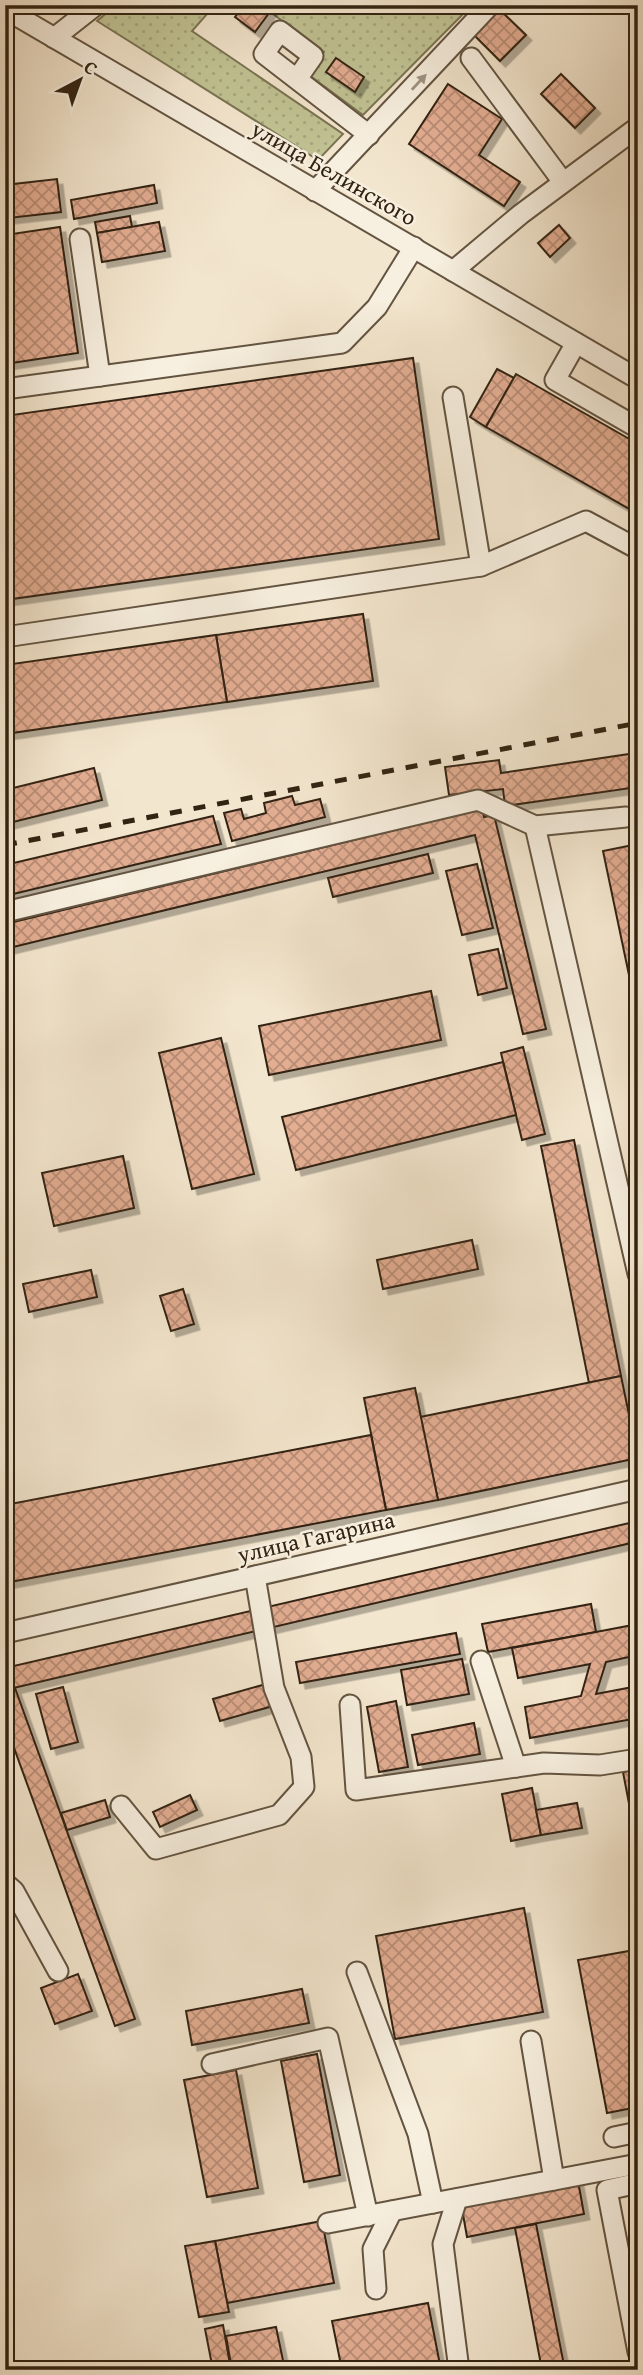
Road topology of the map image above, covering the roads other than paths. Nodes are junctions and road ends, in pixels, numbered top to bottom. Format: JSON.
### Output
{"nodes":[{"id":1,"x":96,"y":5,"type":"edge"},
{"id":2,"x":491,"y":5,"type":"edge"},
{"id":3,"x":5,"y":9,"type":"edge"},
{"id":4,"x":54,"y":38,"type":"junction"},
{"id":5,"x":471,"y":58,"type":"dead end"},
{"id":6,"x":297,"y":79,"type":"dead end"},
{"id":7,"x":638,"y":127,"type":"edge"},
{"id":8,"x":370,"y":133,"type":"junction"},
{"id":9,"x":563,"y":182,"type":"junction"},
{"id":10,"x":315,"y":191,"type":"junction"},
{"id":11,"x":80,"y":239,"type":"dead end"},
{"id":12,"x":414,"y":247,"type":"junction"},
{"id":13,"x":453,"y":271,"type":"junction"},
{"id":14,"x":576,"y":343,"type":"junction"},
{"id":15,"x":100,"y":376,"type":"junction"},
{"id":16,"x":638,"y":379,"type":"edge"},
{"id":17,"x":5,"y":389,"type":"edge"},
{"id":18,"x":453,"y":397,"type":"dead end"},
{"id":19,"x":638,"y":428,"type":"edge"},
{"id":20,"x":638,"y":549,"type":"edge"},
{"id":21,"x":481,"y":566,"type":"junction"},
{"id":22,"x":5,"y":637,"type":"edge"},
{"id":23,"x":626,"y":817,"type":"dead end"},
{"id":24,"x":535,"y":826,"type":"junction"},
{"id":25,"x":5,"y":912,"type":"edge"},
{"id":26,"x":638,"y":1274,"type":"edge"},
{"id":27,"x":638,"y":1489,"type":"edge"},
{"id":28,"x":255,"y":1576,"type":"junction"},
{"id":29,"x":5,"y":1633,"type":"edge"},
{"id":30,"x":481,"y":1661,"type":"dead end"},
{"id":31,"x":350,"y":1705,"type":"dead end"},
{"id":32,"x":638,"y":1759,"type":"edge"},
{"id":33,"x":516,"y":1767,"type":"junction"},
{"id":34,"x":121,"y":1807,"type":"dead end"},
{"id":35,"x":5,"y":1883,"type":"edge"},
{"id":36,"x":58,"y":1971,"type":"dead end"},
{"id":37,"x":357,"y":1972,"type":"dead end"},
{"id":38,"x":531,"y":2041,"type":"dead end"},
{"id":39,"x":212,"y":2064,"type":"dead end"},
{"id":40,"x":638,"y":2132,"type":"edge"},
{"id":41,"x":614,"y":2137,"type":"dead end"},
{"id":42,"x":638,"y":2164,"type":"edge"},
{"id":43,"x":554,"y":2180,"type":"junction"},
{"id":44,"x":638,"y":2183,"type":"edge"},
{"id":45,"x":457,"y":2199,"type":"junction"},
{"id":46,"x":433,"y":2203,"type":"junction"},
{"id":47,"x":392,"y":2211,"type":"junction"},
{"id":48,"x":368,"y":2216,"type":"junction"},
{"id":49,"x":328,"y":2223,"type":"dead end"},
{"id":50,"x":376,"y":2289,"type":"dead end"},
{"id":51,"x":638,"y":2352,"type":"edge"},
{"id":52,"x":460,"y":2370,"type":"edge"}],
"edges":[{"from":1,"to":4,"type":"street"},
{"from":8,"to":2,"type":"street","one_way":true},
{"from":3,"to":4,"type":"street","name":"улица Белинского"},
{"from":4,"to":10,"type":"street","name":"улица Белинского"},
{"from":5,"to":9,"type":"street"},
{"from":6,"to":8,"type":"street"},
{"from":7,"to":9,"type":"street"},
{"from":8,"to":10,"type":"street"},
{"from":9,"to":13,"type":"street"},
{"from":10,"to":12,"type":"street","name":"улица Белинского"},
{"from":11,"to":15,"type":"street"},
{"from":12,"to":13,"type":"street","name":"улица Белинского"},
{"from":12,"to":15,"type":"street"},
{"from":13,"to":14,"type":"street","name":"улица Белинского"},
{"from":14,"to":16,"type":"street","name":"улица Белинского"},
{"from":14,"to":19,"type":"street"},
{"from":15,"to":17,"type":"street"},
{"from":18,"to":21,"type":"street"},
{"from":20,"to":21,"type":"street"},
{"from":21,"to":22,"type":"street"},
{"from":23,"to":24,"type":"street"},
{"from":24,"to":25,"type":"street"},
{"from":24,"to":26,"type":"street"},
{"from":27,"to":28,"type":"street","name":"улица Гагарина"},
{"from":28,"to":29,"type":"street","name":"улица Гагарина"},
{"from":28,"to":34,"type":"street"},
{"from":30,"to":33,"type":"street"},
{"from":31,"to":33,"type":"street"},
{"from":32,"to":33,"type":"street"},
{"from":35,"to":36,"type":"street"},
{"from":37,"to":46,"type":"street"},
{"from":38,"to":43,"type":"street"},
{"from":39,"to":48,"type":"street"},
{"from":40,"to":41,"type":"street"},
{"from":42,"to":43,"type":"street"},
{"from":43,"to":45,"type":"street"},
{"from":44,"to":51,"type":"street"},
{"from":45,"to":46,"type":"street"},
{"from":45,"to":52,"type":"street"},
{"from":46,"to":47,"type":"street"},
{"from":47,"to":48,"type":"street"},
{"from":47,"to":50,"type":"street"},
{"from":48,"to":49,"type":"street"}]}
